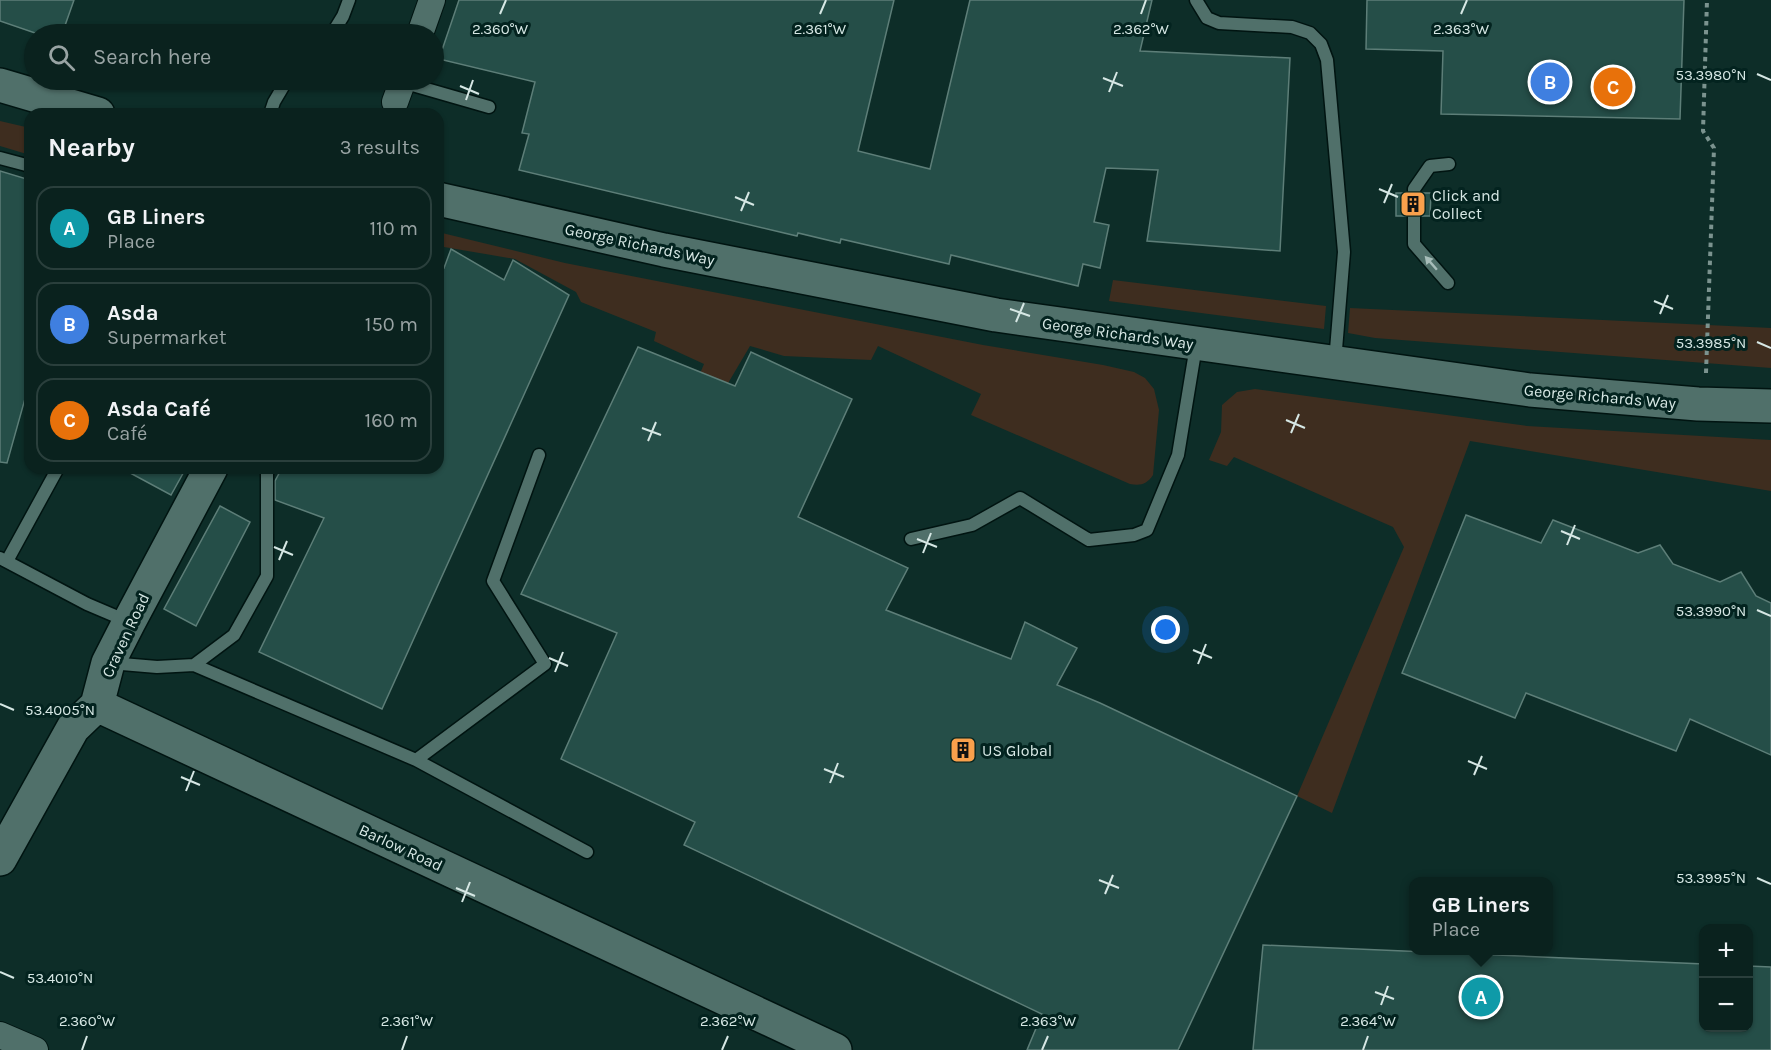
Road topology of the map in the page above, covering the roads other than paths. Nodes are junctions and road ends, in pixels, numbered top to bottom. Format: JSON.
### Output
{"nodes":[{"id":1,"x":349,"y":0,"type":"edge"},
{"id":2,"x":432,"y":0,"type":"edge"},
{"id":3,"x":1196,"y":0,"type":"edge"},
{"id":4,"x":338,"y":24,"type":"edge"},
{"id":5,"x":424,"y":24,"type":"edge"},
{"id":6,"x":0,"y":85,"type":"edge"},
{"id":7,"x":281,"y":90,"type":"edge"},
{"id":8,"x":409,"y":90,"type":"edge"},
{"id":9,"x":489,"y":107,"type":"dead end"},
{"id":10,"x":78,"y":108,"type":"edge"},
{"id":11,"x":272,"y":108,"type":"edge"},
{"id":12,"x":0,"y":158,"type":"edge"},
{"id":13,"x":24,"y":164,"type":"edge"},
{"id":14,"x":1449,"y":164,"type":"dead end"},
{"id":15,"x":444,"y":200,"type":"edge"},
{"id":16,"x":1448,"y":283,"type":"dead end"},
{"id":17,"x":1196,"y":345,"type":"junction"},
{"id":18,"x":1335,"y":363,"type":"junction"},
{"id":19,"x":1771,"y":406,"type":"edge"},
{"id":20,"x":539,"y":455,"type":"dead end"},
{"id":21,"x":54,"y":474,"type":"edge"},
{"id":22,"x":208,"y":474,"type":"edge"},
{"id":23,"x":267,"y":474,"type":"edge"},
{"id":24,"x":911,"y":539,"type":"dead end"},
{"id":25,"x":4,"y":559,"type":"edge"},
{"id":26,"x":129,"y":621,"type":"junction"},
{"id":27,"x":108,"y":663,"type":"junction"},
{"id":28,"x":194,"y":665,"type":"junction"},
{"id":29,"x":97,"y":705,"type":"junction"},
{"id":30,"x":416,"y":760,"type":"junction"},
{"id":31,"x":587,"y":852,"type":"dead end"},
{"id":32,"x":0,"y":859,"type":"edge"},
{"id":33,"x":0,"y":1035,"type":"edge"},
{"id":34,"x":35,"y":1050,"type":"edge"},
{"id":35,"x":835,"y":1050,"type":"edge"}],
"edges":[{"from":1,"to":4,"type":"lane"},
{"from":2,"to":5,"type":"street"},
{"from":3,"to":18,"type":"lane"},
{"from":6,"to":10,"type":"street"},
{"from":7,"to":11,"type":"lane"},
{"from":8,"to":9,"type":"lane"},
{"from":12,"to":13,"type":"lane"},
{"from":16,"to":14,"type":"lane","one_way":true},
{"from":15,"to":17,"type":"street","name":"George Richards Way"},
{"from":17,"to":18,"type":"street","name":"George Richards Way"},
{"from":17,"to":24,"type":"lane"},
{"from":18,"to":19,"type":"street","name":"George Richards Way"},
{"from":20,"to":30,"type":"lane"},
{"from":21,"to":25,"type":"lane"},
{"from":22,"to":26,"type":"street","name":"Craven Road"},
{"from":23,"to":28,"type":"lane"},
{"from":25,"to":26,"type":"lane"},
{"from":26,"to":27,"type":"street","name":"Craven Road"},
{"from":27,"to":28,"type":"lane"},
{"from":27,"to":29,"type":"street","name":"Craven Road"},
{"from":28,"to":30,"type":"lane"},
{"from":29,"to":32,"type":"street"},
{"from":29,"to":35,"type":"street","name":"Barlow Road"},
{"from":30,"to":31,"type":"lane"},
{"from":33,"to":34,"type":"street"}]}
